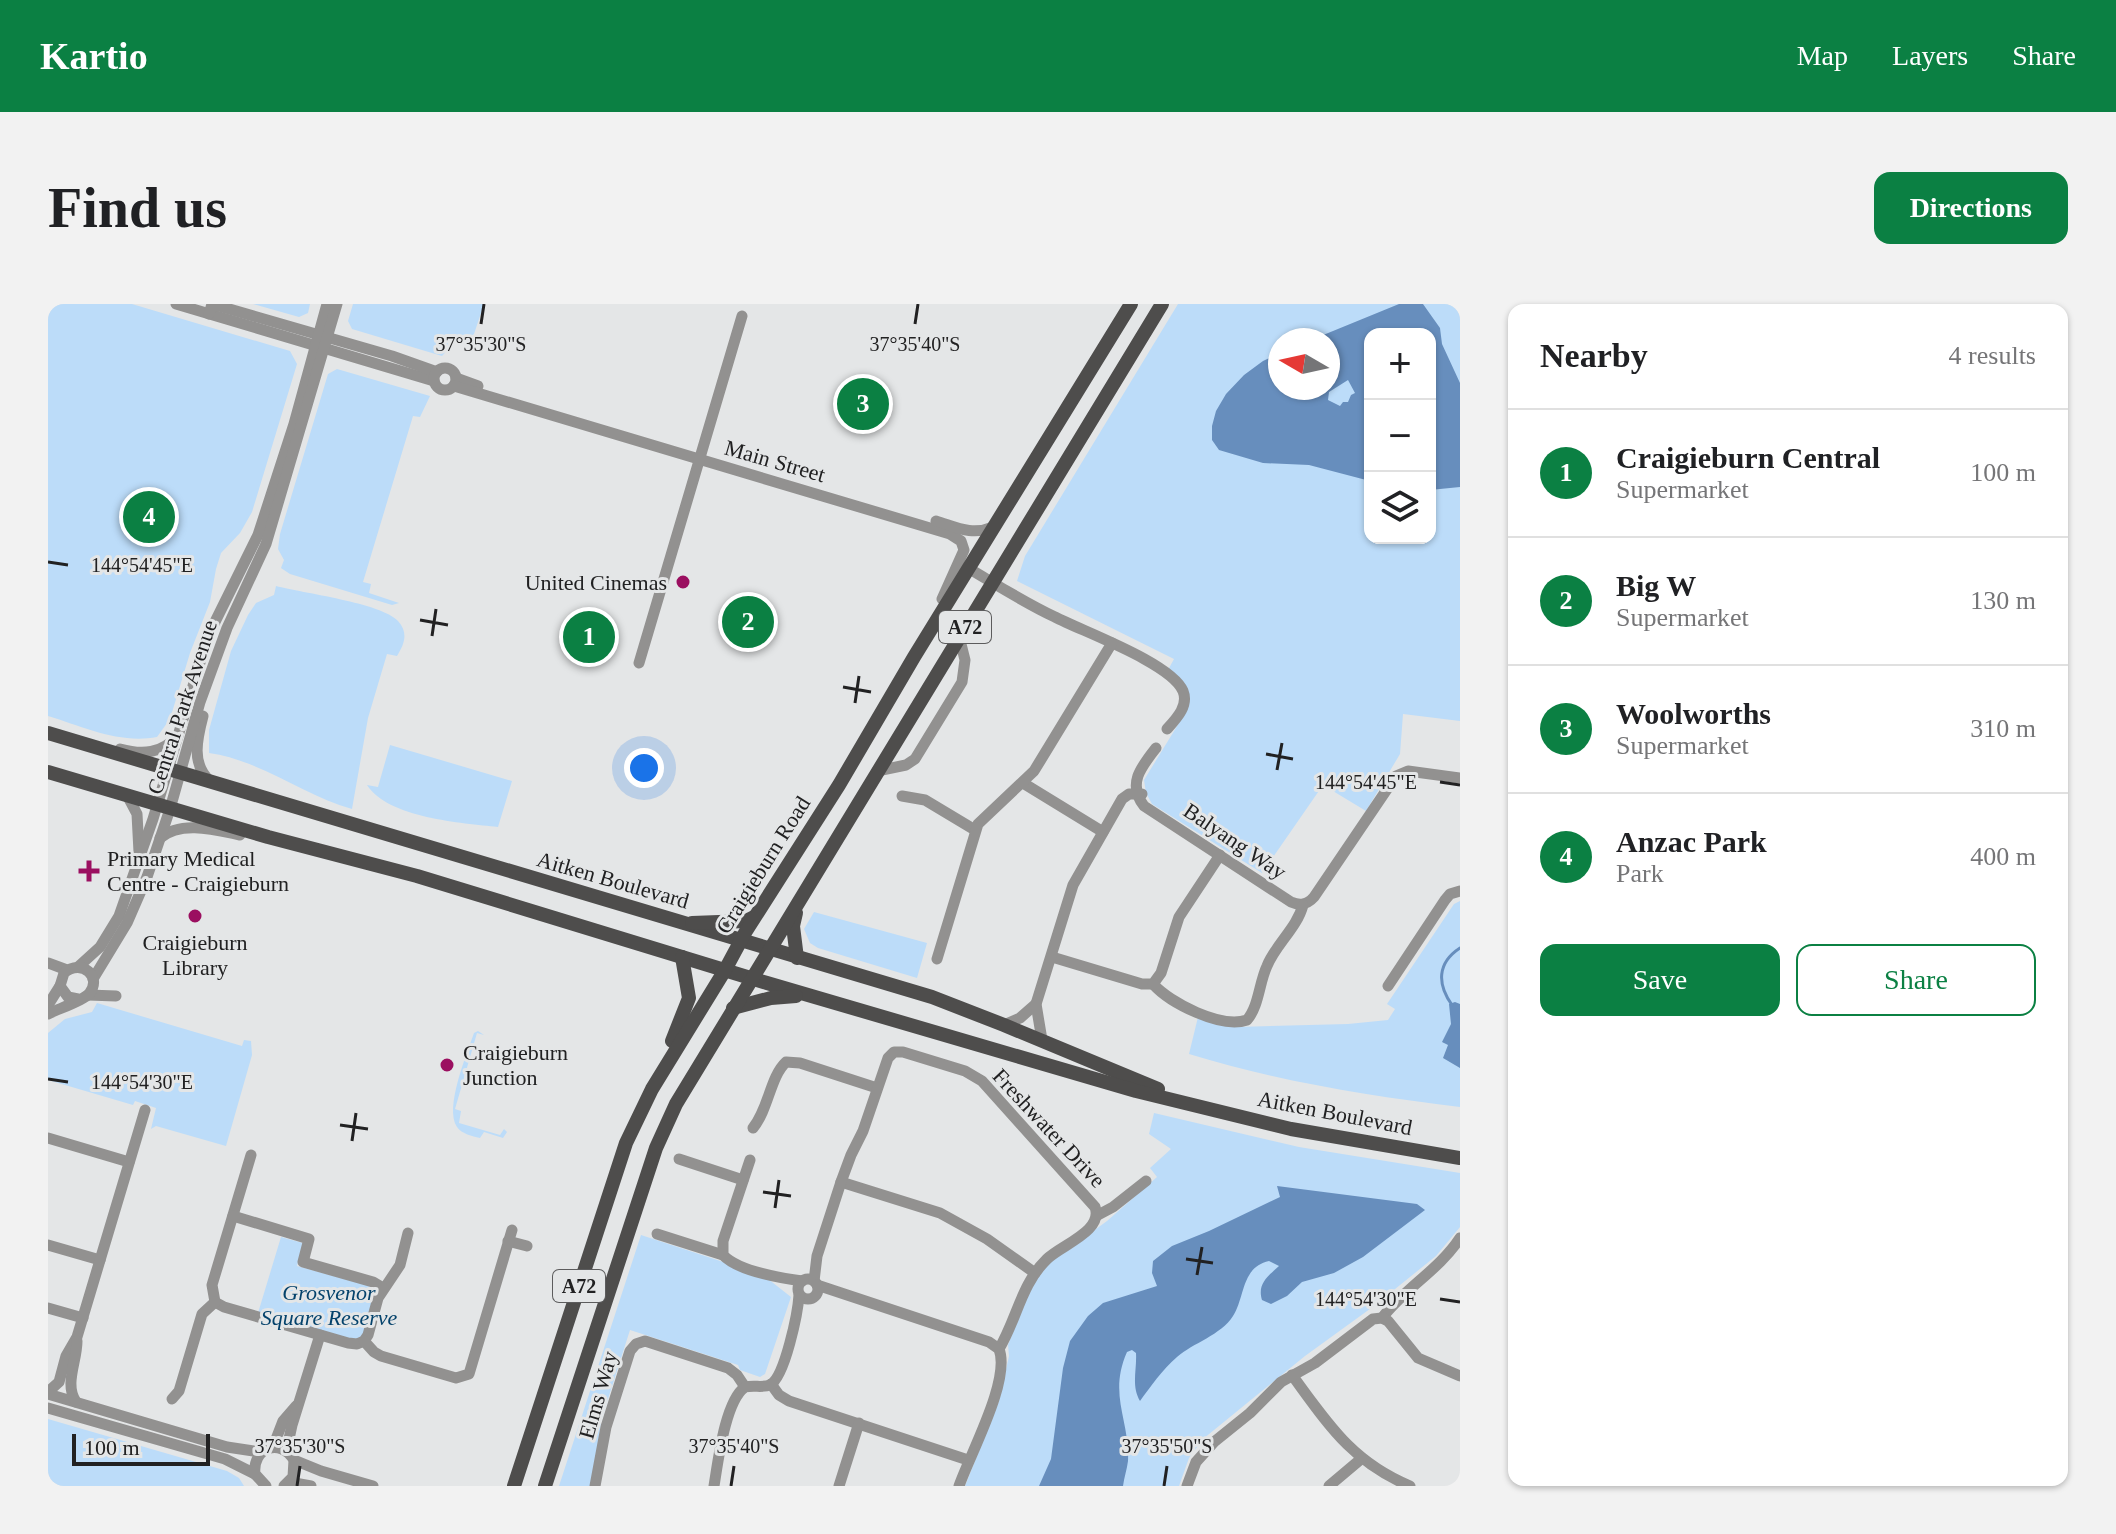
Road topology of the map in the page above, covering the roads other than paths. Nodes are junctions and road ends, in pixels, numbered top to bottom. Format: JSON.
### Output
{"nodes":[{"id":1,"x":176,"y":304,"type":"edge"},
{"id":2,"x":327,"y":304,"type":"edge"},
{"id":3,"x":337,"y":304,"type":"edge"},
{"id":4,"x":1131,"y":304,"type":"edge"},
{"id":5,"x":1162,"y":304,"type":"edge"},
{"id":6,"x":211,"y":309,"type":"edge"},
{"id":7,"x":742,"y":316,"type":"dead end"},
{"id":8,"x":321,"y":342,"type":"junction"},
{"id":9,"x":436,"y":376,"type":"junction"},
{"id":10,"x":455,"y":382,"type":"junction"},
{"id":11,"x":701,"y":455,"type":"junction"},
{"id":12,"x":993,"y":527,"type":"junction"},
{"id":13,"x":968,"y":568,"type":"junction"},
{"id":14,"x":992,"y":582,"type":"junction"},
{"id":15,"x":959,"y":636,"type":"junction"},
{"id":16,"x":1112,"y":643,"type":"junction"},
{"id":17,"x":914,"y":657,"type":"junction"},
{"id":18,"x":216,"y":661,"type":"junction"},
{"id":19,"x":639,"y":663,"type":"dead end"},
{"id":20,"x":178,"y":734,"type":"junction"},
{"id":21,"x":55,"y":735,"type":"edge"},
{"id":22,"x":174,"y":771,"type":"junction"},
{"id":23,"x":877,"y":771,"type":"junction"},
{"id":24,"x":48,"y":772,"type":"edge"},
{"id":25,"x":1460,"y":778,"type":"edge"},
{"id":26,"x":210,"y":781,"type":"junction"},
{"id":27,"x":1023,"y":783,"type":"junction"},
{"id":28,"x":1139,"y":795,"type":"junction"},
{"id":29,"x":902,"y":796,"type":"dead end"},
{"id":30,"x":128,"y":797,"type":"junction"},
{"id":31,"x":164,"y":807,"type":"junction"},
{"id":32,"x":975,"y":830,"type":"junction"},
{"id":33,"x":1103,"y":832,"type":"junction"},
{"id":34,"x":268,"y":837,"type":"junction"},
{"id":35,"x":160,"y":838,"type":"junction"},
{"id":36,"x":1220,"y":855,"type":"junction"},
{"id":37,"x":139,"y":861,"type":"junction"},
{"id":38,"x":1460,"y":891,"type":"edge"},
{"id":39,"x":801,"y":897,"type":"junction"},
{"id":40,"x":1298,"y":904,"type":"junction"},
{"id":41,"x":754,"y":917,"type":"junction"},
{"id":42,"x":684,"y":924,"type":"junction"},
{"id":43,"x":741,"y":941,"type":"junction"},
{"id":44,"x":769,"y":949,"type":"junction"},
{"id":45,"x":682,"y":957,"type":"junction"},
{"id":46,"x":1052,"y":957,"type":"junction"},
{"id":47,"x":797,"y":958,"type":"junction"},
{"id":48,"x":937,"y":959,"type":"dead end"},
{"id":49,"x":48,"y":966,"type":"edge"},
{"id":50,"x":725,"y":970,"type":"junction"},
{"id":51,"x":66,"y":976,"type":"junction"},
{"id":52,"x":751,"y":978,"type":"junction"},
{"id":53,"x":93,"y":980,"type":"junction"},
{"id":54,"x":1153,"y":984,"type":"junction"},
{"id":55,"x":1402,"y":989,"type":"dead end"},
{"id":56,"x":809,"y":995,"type":"junction"},
{"id":57,"x":83,"y":997,"type":"junction"},
{"id":58,"x":1036,"y":1004,"type":"junction"},
{"id":59,"x":48,"y":1005,"type":"edge"},
{"id":60,"x":733,"y":1008,"type":"junction"},
{"id":61,"x":48,"y":1014,"type":"edge"},
{"id":62,"x":1004,"y":1025,"type":"junction"},
{"id":63,"x":1042,"y":1040,"type":"junction"},
{"id":64,"x":877,"y":1088,"type":"junction"},
{"id":65,"x":652,"y":1089,"type":"junction"},
{"id":66,"x":1202,"y":1109,"type":"junction"},
{"id":67,"x":145,"y":1110,"type":"dead end"},
{"id":68,"x":753,"y":1128,"type":"dead end"},
{"id":69,"x":48,"y":1138,"type":"edge"},
{"id":70,"x":251,"y":1155,"type":"dead end"},
{"id":71,"x":1460,"y":1158,"type":"edge"},
{"id":72,"x":679,"y":1159,"type":"dead end"},
{"id":73,"x":750,"y":1160,"type":"dead end"},
{"id":74,"x":129,"y":1162,"type":"junction"},
{"id":75,"x":743,"y":1180,"type":"junction"},
{"id":76,"x":1146,"y":1181,"type":"dead end"},
{"id":77,"x":841,"y":1182,"type":"junction"},
{"id":78,"x":1098,"y":1215,"type":"junction"},
{"id":79,"x":233,"y":1216,"type":"junction"},
{"id":80,"x":408,"y":1233,"type":"dead end"},
{"id":81,"x":657,"y":1234,"type":"dead end"},
{"id":82,"x":1460,"y":1238,"type":"edge"},
{"id":83,"x":48,"y":1245,"type":"edge"},
{"id":84,"x":527,"y":1246,"type":"dead end"},
{"id":85,"x":723,"y":1255,"type":"junction"},
{"id":86,"x":100,"y":1260,"type":"junction"},
{"id":87,"x":1035,"y":1273,"type":"junction"},
{"id":88,"x":383,"y":1288,"type":"junction"},
{"id":89,"x":807,"y":1288,"type":"junction"},
{"id":90,"x":215,"y":1302,"type":"junction"},
{"id":91,"x":48,"y":1308,"type":"edge"},
{"id":92,"x":83,"y":1318,"type":"junction"},
{"id":93,"x":1382,"y":1318,"type":"junction"},
{"id":94,"x":320,"y":1335,"type":"junction"},
{"id":95,"x":77,"y":1337,"type":"junction"},
{"id":96,"x":364,"y":1341,"type":"junction"},
{"id":97,"x":999,"y":1349,"type":"junction"},
{"id":98,"x":1292,"y":1375,"type":"junction"},
{"id":99,"x":1460,"y":1376,"type":"edge"},
{"id":100,"x":771,"y":1384,"type":"junction"},
{"id":101,"x":745,"y":1387,"type":"junction"},
{"id":102,"x":48,"y":1393,"type":"edge"},
{"id":103,"x":172,"y":1399,"type":"dead end"},
{"id":104,"x":300,"y":1401,"type":"junction"},
{"id":105,"x":76,"y":1402,"type":"junction"},
{"id":106,"x":48,"y":1408,"type":"edge"},
{"id":107,"x":859,"y":1423,"type":"junction"},
{"id":108,"x":273,"y":1447,"type":"junction"},
{"id":109,"x":260,"y":1452,"type":"junction"},
{"id":110,"x":292,"y":1457,"type":"junction"},
{"id":111,"x":1361,"y":1459,"type":"junction"},
{"id":112,"x":968,"y":1460,"type":"junction"},
{"id":113,"x":255,"y":1474,"type":"junction"},
{"id":114,"x":287,"y":1484,"type":"edge"},
{"id":115,"x":264,"y":1486,"type":"edge"},
{"id":116,"x":311,"y":1486,"type":"edge"},
{"id":117,"x":373,"y":1486,"type":"edge"},
{"id":118,"x":514,"y":1486,"type":"edge"},
{"id":119,"x":545,"y":1486,"type":"edge"},
{"id":120,"x":595,"y":1486,"type":"edge"},
{"id":121,"x":714,"y":1486,"type":"edge"},
{"id":122,"x":839,"y":1486,"type":"edge"},
{"id":123,"x":959,"y":1486,"type":"edge"},
{"id":124,"x":1187,"y":1486,"type":"edge"},
{"id":125,"x":1329,"y":1486,"type":"edge"},
{"id":126,"x":1410,"y":1486,"type":"edge"}],
"edges":[{"from":1,"to":6,"type":"street"},
{"from":2,"to":8,"type":"street","name":"Central Park Avenue"},
{"from":3,"to":8,"type":"street","name":"Central Park Avenue"},
{"from":4,"to":12,"type":"main road","name":"Craigieburn Road","number":"A72"},
{"from":5,"to":14,"type":"main road","number":"A72"},
{"from":6,"to":8,"type":"street"},
{"from":7,"to":11,"type":"street"},
{"from":8,"to":9,"type":"street"},
{"from":8,"to":18,"type":"street","name":"Central Park Avenue"},
{"from":8,"to":20,"type":"street","name":"Central Park Avenue"},
{"from":9,"to":10,"type":"street"},
{"from":9,"to":10,"type":"street"},
{"from":10,"to":11,"type":"street","name":"Main Street"},
{"from":11,"to":12,"type":"street","name":"Main Street"},
{"from":11,"to":17,"type":"street","name":"Main Street"},
{"from":11,"to":19,"type":"street"},
{"from":12,"to":13,"type":"main road","name":"Craigieburn Road","number":"A72"},
{"from":13,"to":14,"type":"street"},
{"from":13,"to":17,"type":"main road","name":"Craigieburn Road","number":"A72"},
{"from":14,"to":15,"type":"main road","number":"A72"},
{"from":14,"to":16,"type":"street"},
{"from":15,"to":23,"type":"main road","number":"A72"},
{"from":15,"to":23,"type":"street"},
{"from":16,"to":27,"type":"street"},
{"from":16,"to":28,"type":"street"},
{"from":17,"to":41,"type":"main road","name":"Craigieburn Road","number":"A72"},
{"from":18,"to":22,"type":"street","name":"Central Park Avenue"},
{"from":18,"to":26,"type":"street"},
{"from":20,"to":21,"type":"street"},
{"from":20,"to":22,"type":"street","name":"Central Park Avenue"},
{"from":21,"to":22,"type":"main road","name":"Aitken Boulevard"},
{"from":22,"to":26,"type":"main road","name":"Aitken Boulevard"},
{"from":22,"to":31,"type":"street","name":"Central Park Avenue"},
{"from":23,"to":39,"type":"main road","number":"A72"},
{"from":24,"to":30,"type":"main road","name":"Aitken Boulevard"},
{"from":25,"to":40,"type":"street","name":"Balyang Way"},
{"from":26,"to":42,"type":"main road","name":"Aitken Boulevard"},
{"from":27,"to":32,"type":"street"},
{"from":27,"to":33,"type":"street"},
{"from":28,"to":33,"type":"street"},
{"from":28,"to":36,"type":"street","name":"Balyang Way"},
{"from":29,"to":32,"type":"street"},
{"from":30,"to":31,"type":"main road","name":"Aitken Boulevard"},
{"from":30,"to":37,"type":"street"},
{"from":31,"to":34,"type":"main road","name":"Aitken Boulevard"},
{"from":31,"to":35,"type":"street","name":"Central Park Avenue"},
{"from":31,"to":37,"type":"street","name":"Central Park Avenue"},
{"from":32,"to":48,"type":"street"},
{"from":33,"to":46,"type":"street"},
{"from":34,"to":35,"type":"street"},
{"from":34,"to":45,"type":"main road","name":"Aitken Boulevard"},
{"from":35,"to":53,"type":"street","name":"Central Park Avenue"},
{"from":36,"to":40,"type":"street","name":"Balyang Way"},
{"from":36,"to":54,"type":"street"},
{"from":37,"to":51,"type":"street","name":"Central Park Avenue"},
{"from":38,"to":55,"type":"street"},
{"from":39,"to":44,"type":"main road","number":"A72"},
{"from":39,"to":47,"type":"main road"},
{"from":40,"to":54,"type":"street"},
{"from":41,"to":42,"type":"main road"},
{"from":41,"to":43,"type":"main road","name":"Craigieburn Road","number":"A72"},
{"from":42,"to":43,"type":"main road","name":"Aitken Boulevard"},
{"from":43,"to":44,"type":"main road","name":"Aitken Boulevard"},
{"from":43,"to":50,"type":"main road","name":"Craigieburn Road","number":"A72"},
{"from":44,"to":47,"type":"main road","name":"Aitken Boulevard"},
{"from":44,"to":52,"type":"main road","number":"A72"},
{"from":45,"to":50,"type":"main road","name":"Aitken Boulevard"},
{"from":45,"to":65,"type":"main road"},
{"from":46,"to":54,"type":"street"},
{"from":46,"to":58,"type":"street"},
{"from":47,"to":62,"type":"main road","name":"Aitken Boulevard"},
{"from":49,"to":51,"type":"street"},
{"from":50,"to":52,"type":"main road","name":"Aitken Boulevard"},
{"from":50,"to":65,"type":"main road","name":"Craigieburn Road","number":"A72"},
{"from":51,"to":53,"type":"street"},
{"from":51,"to":57,"type":"street"},
{"from":51,"to":59,"type":"street","name":"Central Park Avenue"},
{"from":52,"to":56,"type":"main road","name":"Aitken Boulevard"},
{"from":52,"to":60,"type":"main road","number":"A72"},
{"from":53,"to":57,"type":"street","name":"Central Park Avenue"},
{"from":53,"to":57,"type":"street"},
{"from":56,"to":60,"type":"main road"},
{"from":56,"to":66,"type":"main road","name":"Aitken Boulevard"},
{"from":57,"to":61,"type":"street"},
{"from":58,"to":62,"type":"street"},
{"from":58,"to":63,"type":"street"},
{"from":60,"to":119,"type":"main road","number":"A72"},
{"from":62,"to":63,"type":"main road","name":"Aitken Boulevard"},
{"from":63,"to":66,"type":"main road","name":"Aitken Boulevard"},
{"from":64,"to":68,"type":"street"},
{"from":64,"to":77,"type":"street"},
{"from":64,"to":78,"type":"street","name":"Freshwater Drive"},
{"from":65,"to":118,"type":"main road","name":"Craigieburn Road","number":"A72"},
{"from":66,"to":71,"type":"main road","name":"Aitken Boulevard"},
{"from":67,"to":74,"type":"street"},
{"from":69,"to":74,"type":"street"},
{"from":70,"to":79,"type":"street"},
{"from":72,"to":75,"type":"street"},
{"from":73,"to":75,"type":"street"},
{"from":74,"to":86,"type":"street"},
{"from":75,"to":85,"type":"street"},
{"from":76,"to":78,"type":"street"},
{"from":77,"to":87,"type":"street"},
{"from":77,"to":89,"type":"street"},
{"from":78,"to":87,"type":"street","name":"Freshwater Drive"},
{"from":79,"to":88,"type":"street"},
{"from":79,"to":90,"type":"street"},
{"from":80,"to":88,"type":"street"},
{"from":81,"to":85,"type":"street"},
{"from":82,"to":93,"type":"street"},
{"from":83,"to":86,"type":"street"},
{"from":84,"to":96,"type":"street"},
{"from":85,"to":89,"type":"street"},
{"from":86,"to":92,"type":"street"},
{"from":87,"to":97,"type":"street","name":"Freshwater Drive"},
{"from":88,"to":96,"type":"street"},
{"from":89,"to":97,"type":"street"},
{"from":89,"to":100,"type":"street"},
{"from":90,"to":94,"type":"street"},
{"from":90,"to":103,"type":"street"},
{"from":91,"to":92,"type":"street"},
{"from":92,"to":95,"type":"street"},
{"from":93,"to":98,"type":"street"},
{"from":93,"to":99,"type":"street"},
{"from":94,"to":96,"type":"street"},
{"from":94,"to":104,"type":"street"},
{"from":95,"to":102,"type":"street"},
{"from":95,"to":105,"type":"street"},
{"from":97,"to":112,"type":"street"},
{"from":98,"to":111,"type":"street"},
{"from":98,"to":124,"type":"street"},
{"from":100,"to":101,"type":"street"},
{"from":100,"to":107,"type":"street"},
{"from":101,"to":120,"type":"street","name":"Elms Way"},
{"from":101,"to":121,"type":"street"},
{"from":102,"to":105,"type":"street"},
{"from":104,"to":108,"type":"street"},
{"from":104,"to":110,"type":"street"},
{"from":105,"to":109,"type":"street"},
{"from":106,"to":113,"type":"street"},
{"from":107,"to":112,"type":"street"},
{"from":107,"to":122,"type":"street"},
{"from":108,"to":109,"type":"street"},
{"from":108,"to":110,"type":"street"},
{"from":109,"to":113,"type":"street"},
{"from":110,"to":114,"type":"street"},
{"from":110,"to":117,"type":"street"},
{"from":111,"to":125,"type":"street"},
{"from":111,"to":126,"type":"street"},
{"from":112,"to":123,"type":"street"},
{"from":113,"to":115,"type":"street"},
{"from":114,"to":116,"type":"street"}]}
